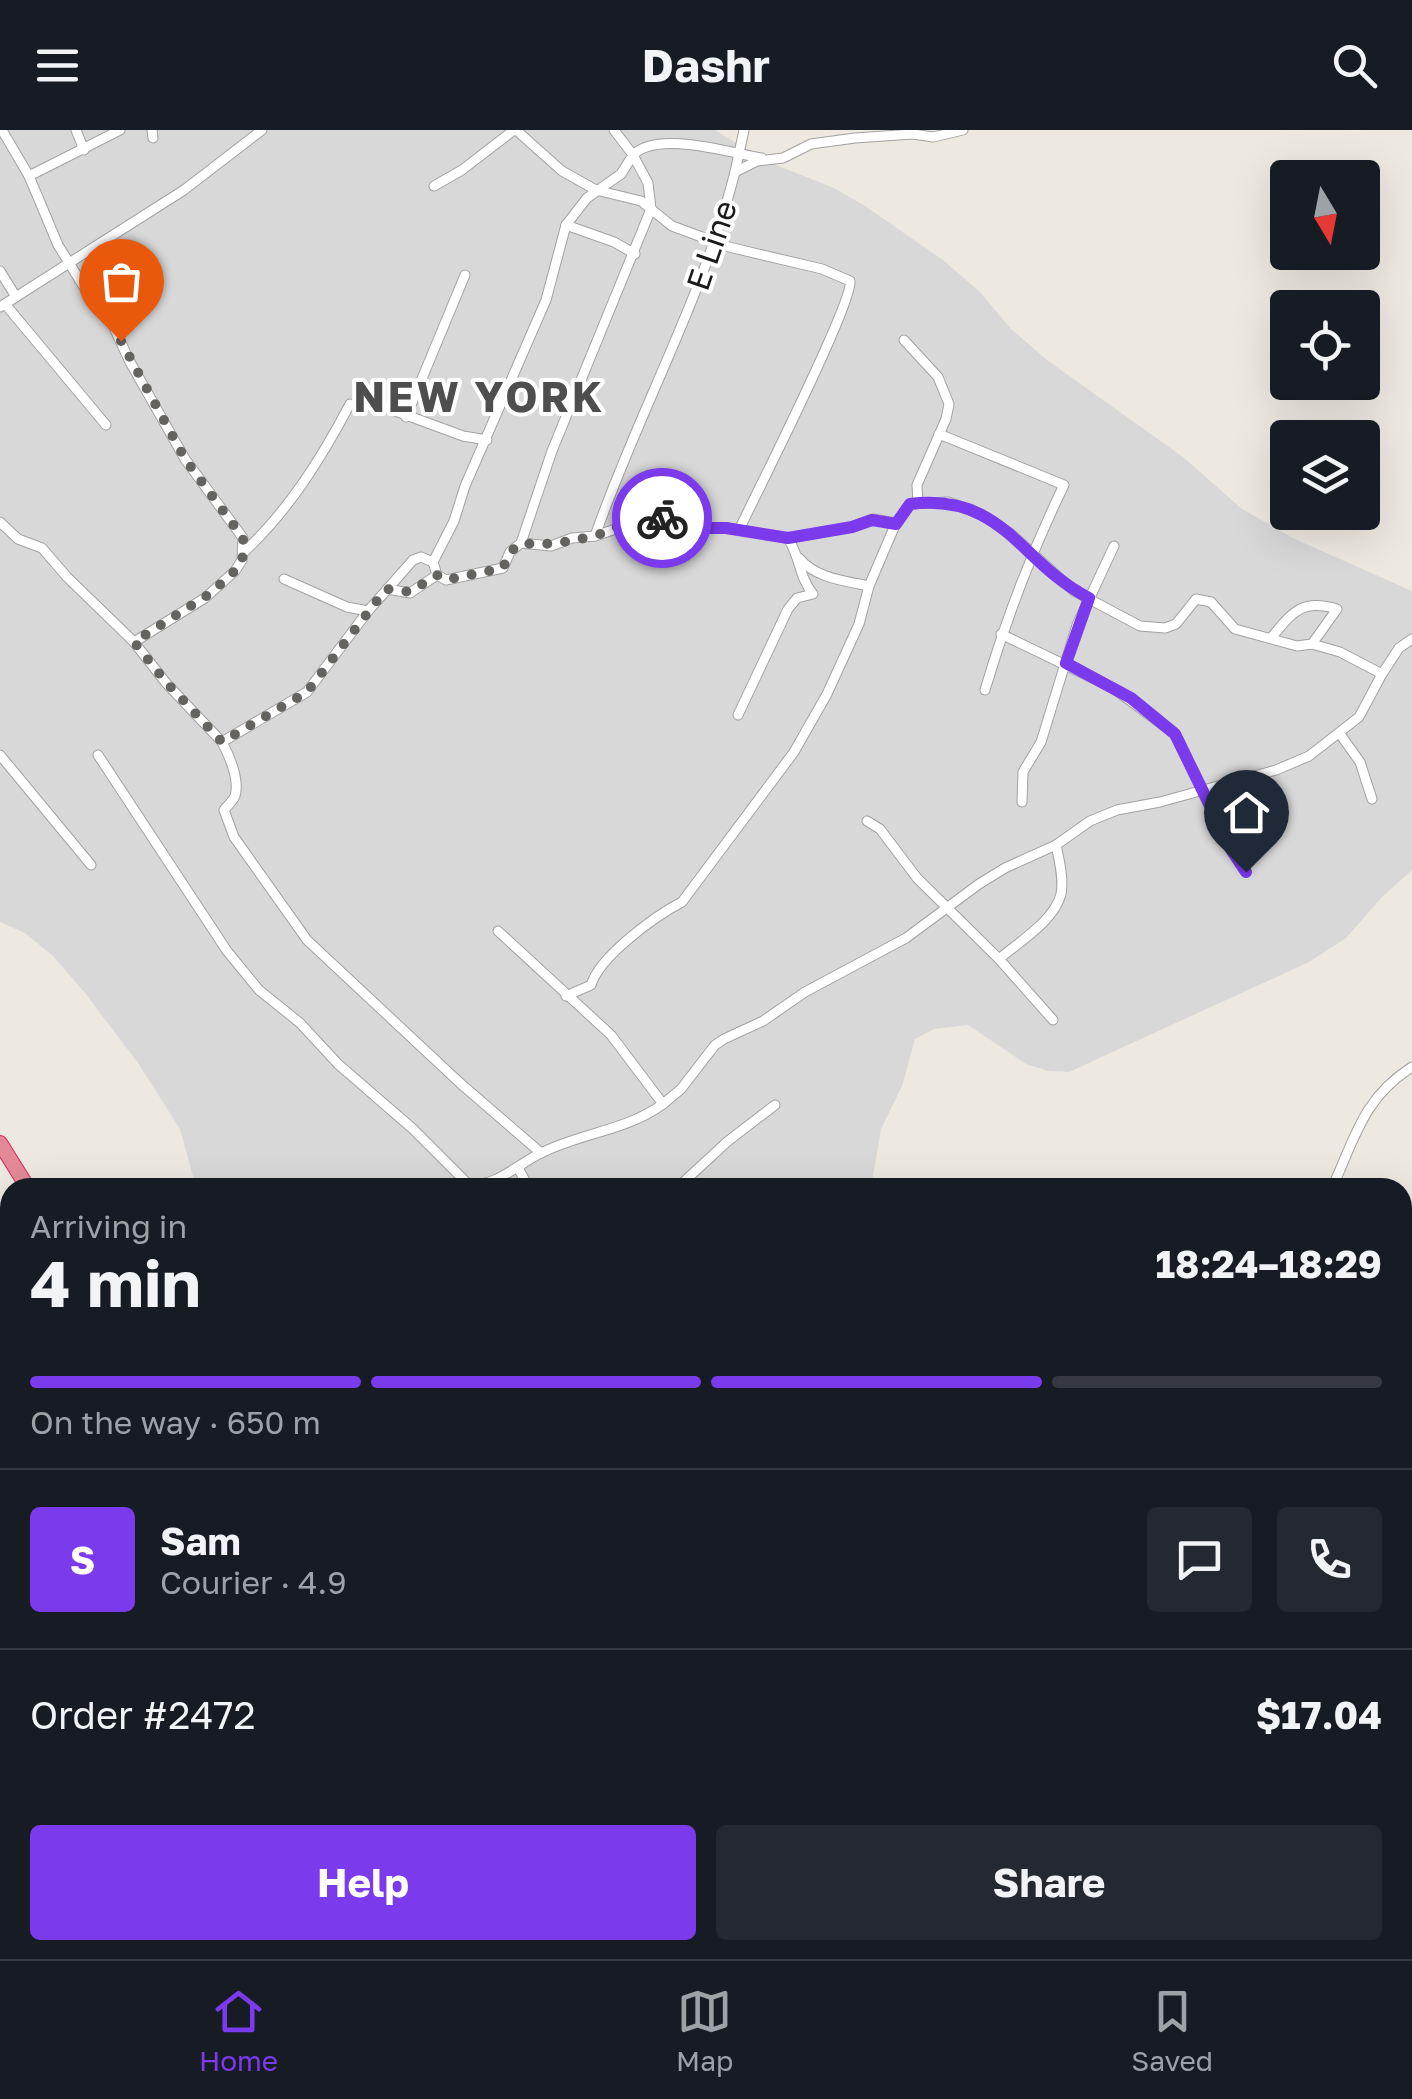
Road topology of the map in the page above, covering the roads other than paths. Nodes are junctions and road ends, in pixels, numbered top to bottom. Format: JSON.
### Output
{"nodes":[{"id":1,"x":76,"y":130,"type":"edge"},
{"id":2,"x":120,"y":130,"type":"edge"},
{"id":3,"x":262,"y":130,"type":"edge"},
{"id":4,"x":515,"y":130,"type":"edge"},
{"id":5,"x":614,"y":130,"type":"edge"},
{"id":6,"x":744,"y":130,"type":"edge"},
{"id":7,"x":963,"y":130,"type":"edge"},
{"id":8,"x":5,"y":132,"type":"edge"},
{"id":9,"x":84,"y":150,"type":"junction"},
{"id":10,"x":738,"y":154,"type":"junction"},
{"id":11,"x":633,"y":156,"type":"junction"},
{"id":12,"x":770,"y":160,"type":"junction"},
{"id":13,"x":735,"y":172,"type":"junction"},
{"id":14,"x":29,"y":176,"type":"junction"},
{"id":15,"x":434,"y":186,"type":"dead end"},
{"id":16,"x":596,"y":190,"type":"junction"},
{"id":17,"x":651,"y":208,"type":"junction"},
{"id":18,"x":566,"y":226,"type":"junction"},
{"id":19,"x":714,"y":242,"type":"junction"},
{"id":20,"x":635,"y":254,"type":"junction"},
{"id":21,"x":69,"y":261,"type":"junction"},
{"id":22,"x":0,"y":272,"type":"edge"},
{"id":23,"x":464,"y":275,"type":"dead end"},
{"id":24,"x":16,"y":297,"type":"junction"},
{"id":25,"x":3,"y":306,"type":"edge"},
{"id":26,"x":904,"y":340,"type":"dead end"},
{"id":27,"x":371,"y":402,"type":"dead end"},
{"id":28,"x":350,"y":404,"type":"dead end"},
{"id":29,"x":406,"y":417,"type":"junction"},
{"id":30,"x":106,"y":425,"type":"dead end"},
{"id":31,"x":940,"y":434,"type":"junction"},
{"id":32,"x":487,"y":440,"type":"junction"},
{"id":33,"x":918,"y":503,"type":"junction"},
{"id":34,"x":0,"y":522,"type":"edge"},
{"id":35,"x":896,"y":524,"type":"junction"},
{"id":36,"x":739,"y":530,"type":"junction"},
{"id":37,"x":594,"y":536,"type":"junction"},
{"id":38,"x":788,"y":538,"type":"junction"},
{"id":39,"x":521,"y":543,"type":"junction"},
{"id":40,"x":1114,"y":546,"type":"dead end"},
{"id":41,"x":244,"y":552,"type":"junction"},
{"id":42,"x":796,"y":554,"type":"junction"},
{"id":43,"x":1032,"y":554,"type":"junction"},
{"id":44,"x":433,"y":562,"type":"junction"},
{"id":45,"x":437,"y":575,"type":"junction"},
{"id":46,"x":284,"y":579,"type":"dead end"},
{"id":47,"x":869,"y":586,"type":"junction"},
{"id":48,"x":386,"y":589,"type":"junction"},
{"id":49,"x":1089,"y":598,"type":"junction"},
{"id":50,"x":368,"y":611,"type":"junction"},
{"id":51,"x":1001,"y":634,"type":"junction"},
{"id":52,"x":1271,"y":638,"type":"junction"},
{"id":53,"x":1412,"y":639,"type":"edge"},
{"id":54,"x":134,"y":642,"type":"junction"},
{"id":55,"x":1312,"y":644,"type":"junction"},
{"id":56,"x":1066,"y":663,"type":"junction"},
{"id":57,"x":1382,"y":674,"type":"junction"},
{"id":58,"x":985,"y":690,"type":"dead end"},
{"id":59,"x":738,"y":715,"type":"dead end"},
{"id":60,"x":1340,"y":734,"type":"junction"},
{"id":61,"x":222,"y":742,"type":"junction"},
{"id":62,"x":0,"y":754,"type":"edge"},
{"id":63,"x":98,"y":755,"type":"dead end"},
{"id":64,"x":1204,"y":790,"type":"junction"},
{"id":65,"x":1372,"y":800,"type":"dead end"},
{"id":66,"x":1022,"y":802,"type":"dead end"},
{"id":67,"x":866,"y":820,"type":"dead end"},
{"id":68,"x":1056,"y":844,"type":"junction"},
{"id":69,"x":91,"y":865,"type":"dead end"},
{"id":70,"x":1246,"y":872,"type":"dead end"},
{"id":71,"x":949,"y":908,"type":"junction"},
{"id":72,"x":498,"y":931,"type":"dead end"},
{"id":73,"x":999,"y":959,"type":"junction"},
{"id":74,"x":566,"y":996,"type":"junction"},
{"id":75,"x":1053,"y":1020,"type":"dead end"},
{"id":76,"x":1412,"y":1067,"type":"edge"},
{"id":77,"x":663,"y":1104,"type":"junction"},
{"id":78,"x":775,"y":1105,"type":"dead end"},
{"id":79,"x":0,"y":1143,"type":"edge"},
{"id":80,"x":541,"y":1153,"type":"junction"},
{"id":81,"x":518,"y":1168,"type":"junction"},
{"id":82,"x":22,"y":1178,"type":"edge"},
{"id":83,"x":459,"y":1178,"type":"edge"},
{"id":84,"x":495,"y":1178,"type":"edge"},
{"id":85,"x":524,"y":1178,"type":"edge"},
{"id":86,"x":688,"y":1178,"type":"edge"},
{"id":87,"x":1336,"y":1178,"type":"edge"}],
"edges":[{"from":1,"to":9,"type":"street"},
{"from":2,"to":9,"type":"street"},
{"from":3,"to":21,"type":"street"},
{"from":4,"to":15,"type":"street"},
{"from":4,"to":16,"type":"street"},
{"from":5,"to":11,"type":"street"},
{"from":6,"to":10,"type":"street"},
{"from":7,"to":12,"type":"street","name":"E Line"},
{"from":8,"to":14,"type":"street"},
{"from":9,"to":14,"type":"street"},
{"from":10,"to":11,"type":"street"},
{"from":10,"to":12,"type":"street"},
{"from":10,"to":13,"type":"street"},
{"from":11,"to":16,"type":"street"},
{"from":11,"to":17,"type":"street"},
{"from":12,"to":13,"type":"street","name":"E Line"},
{"from":13,"to":19,"type":"street","name":"E Line"},
{"from":14,"to":21,"type":"street"},
{"from":16,"to":17,"type":"street"},
{"from":16,"to":18,"type":"street"},
{"from":17,"to":19,"type":"street"},
{"from":17,"to":20,"type":"street"},
{"from":18,"to":20,"type":"street"},
{"from":18,"to":32,"type":"street"},
{"from":19,"to":36,"type":"street"},
{"from":19,"to":37,"type":"street","name":"E Line"},
{"from":20,"to":39,"type":"street"},
{"from":21,"to":24,"type":"street"},
{"from":21,"to":41,"type":"street"},
{"from":22,"to":24,"type":"street"},
{"from":23,"to":29,"type":"street"},
{"from":24,"to":25,"type":"street"},
{"from":25,"to":30,"type":"street"},
{"from":26,"to":31,"type":"street"},
{"from":27,"to":29,"type":"street"},
{"from":28,"to":41,"type":"street"},
{"from":29,"to":32,"type":"street"},
{"from":31,"to":33,"type":"street"},
{"from":31,"to":43,"type":"street"},
{"from":32,"to":44,"type":"street"},
{"from":33,"to":35,"type":"street"},
{"from":33,"to":43,"type":"street"},
{"from":34,"to":54,"type":"street"},
{"from":35,"to":38,"type":"street"},
{"from":35,"to":47,"type":"street"},
{"from":36,"to":37,"type":"street"},
{"from":36,"to":38,"type":"street"},
{"from":37,"to":39,"type":"street"},
{"from":38,"to":42,"type":"street"},
{"from":39,"to":45,"type":"street"},
{"from":40,"to":49,"type":"street"},
{"from":41,"to":54,"type":"street"},
{"from":42,"to":47,"type":"street"},
{"from":42,"to":59,"type":"street"},
{"from":43,"to":49,"type":"street"},
{"from":43,"to":51,"type":"street"},
{"from":44,"to":45,"type":"street"},
{"from":44,"to":48,"type":"street"},
{"from":45,"to":48,"type":"street"},
{"from":46,"to":50,"type":"street"},
{"from":47,"to":74,"type":"street"},
{"from":48,"to":50,"type":"street"},
{"from":49,"to":52,"type":"street"},
{"from":49,"to":56,"type":"street"},
{"from":50,"to":61,"type":"street"},
{"from":51,"to":56,"type":"street"},
{"from":51,"to":58,"type":"street"},
{"from":52,"to":55,"type":"street"},
{"from":52,"to":55,"type":"street"},
{"from":53,"to":57,"type":"street"},
{"from":54,"to":61,"type":"street"},
{"from":55,"to":57,"type":"street"},
{"from":56,"to":64,"type":"street"},
{"from":56,"to":66,"type":"street"},
{"from":57,"to":60,"type":"street"},
{"from":60,"to":64,"type":"street"},
{"from":60,"to":65,"type":"street"},
{"from":61,"to":80,"type":"street"},
{"from":62,"to":69,"type":"street"},
{"from":63,"to":83,"type":"street"},
{"from":64,"to":68,"type":"street"},
{"from":64,"to":70,"type":"street"},
{"from":67,"to":71,"type":"street"},
{"from":68,"to":71,"type":"street"},
{"from":68,"to":73,"type":"street"},
{"from":71,"to":73,"type":"street"},
{"from":71,"to":77,"type":"street"},
{"from":72,"to":74,"type":"street"},
{"from":73,"to":75,"type":"street"},
{"from":74,"to":77,"type":"street"},
{"from":76,"to":87,"type":"street"},
{"from":77,"to":80,"type":"street"},
{"from":78,"to":86,"type":"street"},
{"from":79,"to":82,"type":"highway"},
{"from":80,"to":81,"type":"street"},
{"from":81,"to":84,"type":"street"},
{"from":81,"to":85,"type":"street"}]}
